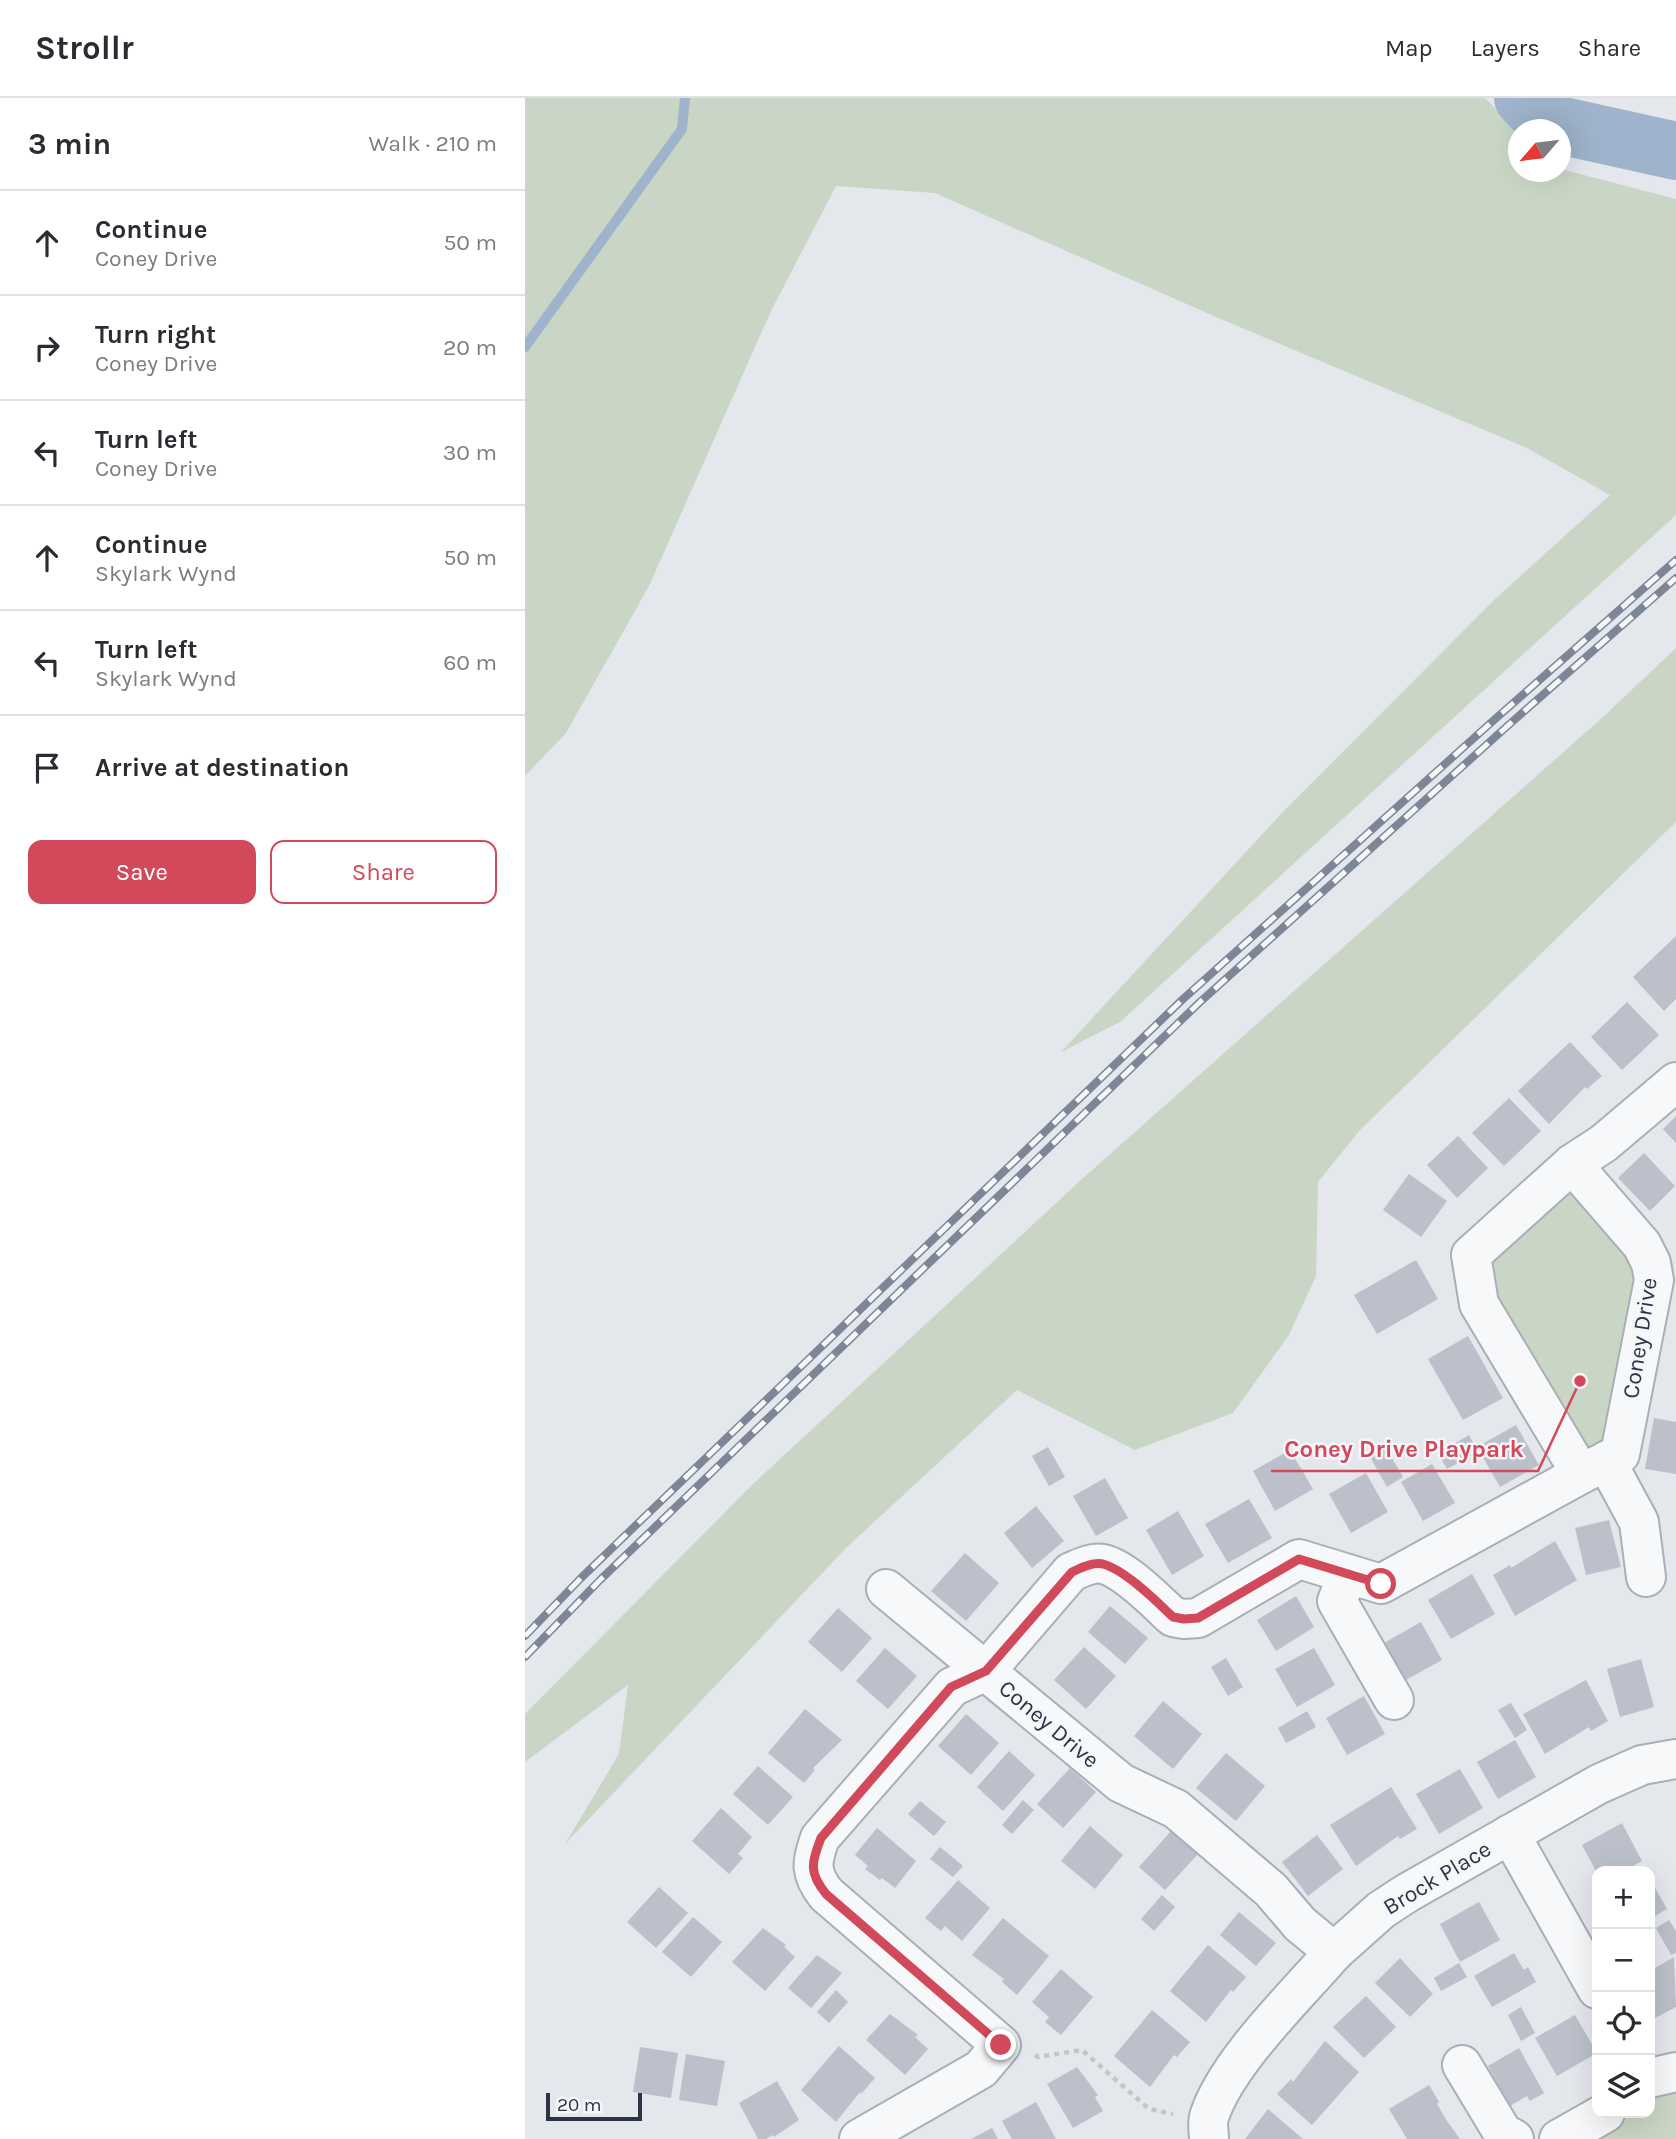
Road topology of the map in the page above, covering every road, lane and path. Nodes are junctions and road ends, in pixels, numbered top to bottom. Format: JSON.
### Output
{"nodes":[{"id":1,"x":1676,"y":1082,"type":"edge"},
{"id":2,"x":1571,"y":1164,"type":"junction"},
{"id":3,"x":1593,"y":1467,"type":"junction"},
{"id":4,"x":1347,"y":1574,"type":"junction"},
{"id":5,"x":1646,"y":1577,"type":"dead end"},
{"id":6,"x":885,"y":1589,"type":"dead end"},
{"id":7,"x":986,"y":1671,"type":"junction"},
{"id":8,"x":1394,"y":1700,"type":"dead end"},
{"id":9,"x":1676,"y":1759,"type":"edge"},
{"id":10,"x":1510,"y":1834,"type":"junction"},
{"id":11,"x":1334,"y":1952,"type":"junction"},
{"id":12,"x":1592,"y":1980,"type":"edge"},
{"id":13,"x":1001,"y":2045,"type":"junction"},
{"id":14,"x":1462,"y":2066,"type":"dead end"},
{"id":15,"x":1676,"y":2073,"type":"edge"},
{"id":16,"x":1655,"y":2077,"type":"edge"},
{"id":17,"x":1596,"y":2118,"type":"edge"},
{"id":18,"x":1209,"y":2130,"type":"edge"},
{"id":19,"x":859,"y":2139,"type":"edge"},
{"id":20,"x":1514,"y":2139,"type":"edge"},
{"id":21,"x":1559,"y":2139,"type":"edge"}],
"edges":[{"from":1,"to":2,"type":"street"},
{"from":2,"to":3,"type":"street","name":"Coney Drive"},
{"from":2,"to":3,"type":"street"},
{"from":3,"to":4,"type":"street","name":"Coney Drive"},
{"from":3,"to":5,"type":"street"},
{"from":4,"to":7,"type":"street","name":"Coney Drive"},
{"from":4,"to":8,"type":"street"},
{"from":6,"to":7,"type":"street"},
{"from":7,"to":11,"type":"street","name":"Coney Drive"},
{"from":7,"to":13,"type":"street"},
{"from":9,"to":10,"type":"street","name":"Brock Place"},
{"from":10,"to":11,"type":"street","name":"Brock Place"},
{"from":10,"to":12,"type":"street"},
{"from":11,"to":18,"type":"street"},
{"from":13,"to":18,"type":"path"},
{"from":13,"to":19,"type":"street"},
{"from":14,"to":20,"type":"street"},
{"from":15,"to":16,"type":"street"},
{"from":17,"to":21,"type":"street"}]}
